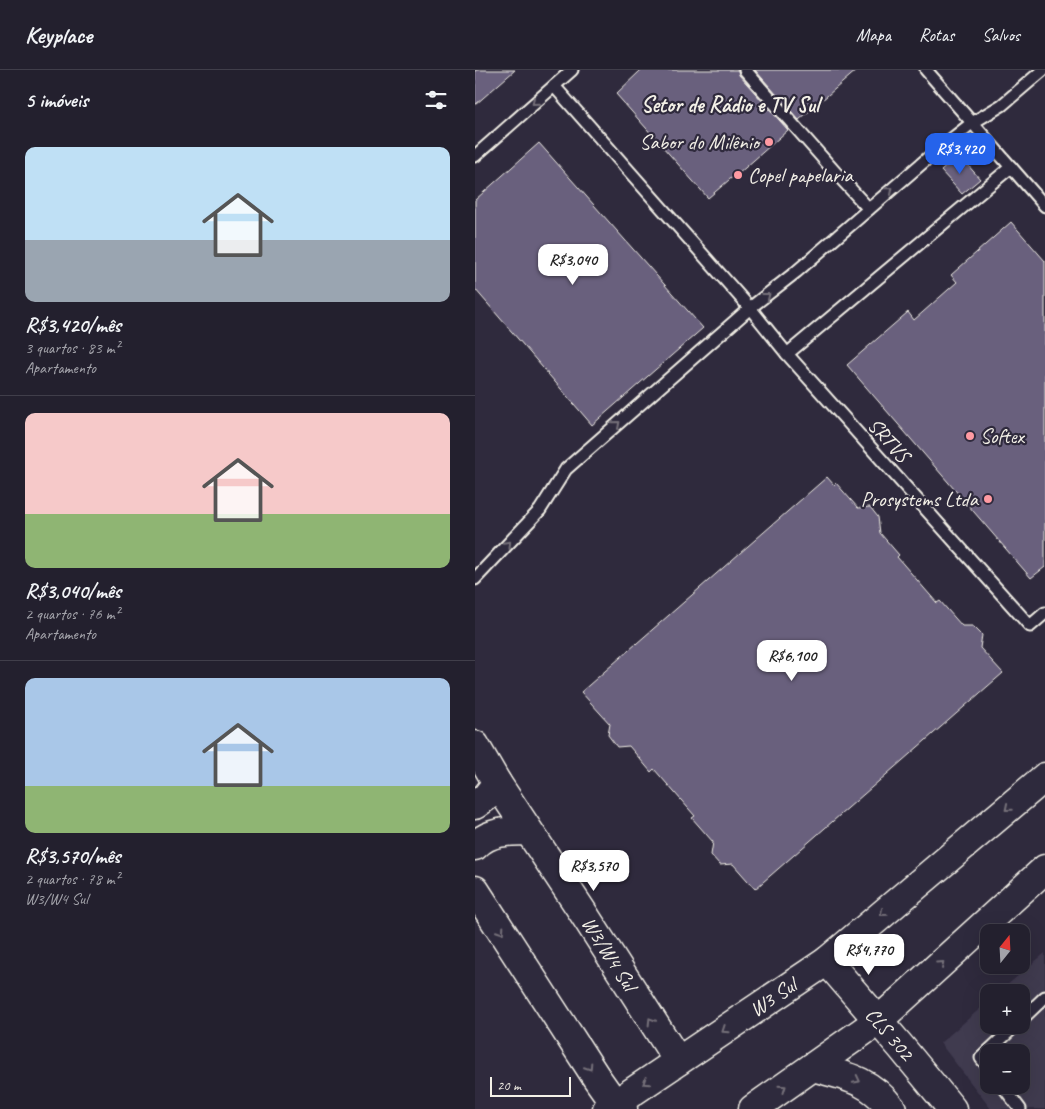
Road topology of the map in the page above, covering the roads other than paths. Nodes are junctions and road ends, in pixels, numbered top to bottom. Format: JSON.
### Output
{"nodes":[{"id":1,"x":745,"y":70,"type":"edge"},
{"id":2,"x":926,"y":70,"type":"edge"},
{"id":3,"x":1043,"y":70,"type":"edge"},
{"id":4,"x":566,"y":72,"type":"edge"},
{"id":5,"x":554,"y":86,"type":"junction"},
{"id":6,"x":972,"y":123,"type":"junction"},
{"id":7,"x":475,"y":156,"type":"edge"},
{"id":8,"x":1011,"y":167,"type":"junction"},
{"id":9,"x":1045,"y":206,"type":"edge"},
{"id":10,"x":869,"y":209,"type":"junction"},
{"id":11,"x":750,"y":308,"type":"junction"},
{"id":12,"x":787,"y":354,"type":"junction"},
{"id":13,"x":475,"y":579,"type":"edge"},
{"id":14,"x":1045,"y":613,"type":"edge"},
{"id":15,"x":475,"y":745,"type":"edge"},
{"id":16,"x":1045,"y":777,"type":"edge"},
{"id":17,"x":497,"y":783,"type":"junction"},
{"id":18,"x":475,"y":805,"type":"edge"},
{"id":19,"x":528,"y":831,"type":"junction"},
{"id":20,"x":475,"y":846,"type":"edge"},
{"id":21,"x":1045,"y":869,"type":"edge"},
{"id":22,"x":475,"y":890,"type":"edge"},
{"id":23,"x":827,"y":961,"type":"junction"},
{"id":24,"x":1045,"y":997,"type":"edge"},
{"id":25,"x":1030,"y":1011,"type":"edge"},
{"id":26,"x":879,"y":1020,"type":"junction"},
{"id":27,"x":1006,"y":1034,"type":"edge"},
{"id":28,"x":996,"y":1044,"type":"edge"},
{"id":29,"x":677,"y":1062,"type":"junction"},
{"id":30,"x":813,"y":1067,"type":"junction"},
{"id":31,"x":1009,"y":1094,"type":"edge"},
{"id":32,"x":615,"y":1107,"type":"edge"},
{"id":33,"x":753,"y":1109,"type":"edge"},
{"id":34,"x":892,"y":1109,"type":"edge"},
{"id":35,"x":952,"y":1109,"type":"edge"},
{"id":36,"x":1020,"y":1109,"type":"edge"}],
"edges":[{"from":1,"to":10,"type":"lane"},
{"from":2,"to":6,"type":"lane"},
{"from":3,"to":6,"type":"lane"},
{"from":4,"to":5,"type":"lane"},
{"from":5,"to":7,"type":"lane","one_way":true},
{"from":5,"to":11,"type":"lane","name":"SRTVS"},
{"from":6,"to":8,"type":"lane"},
{"from":10,"to":6,"type":"lane","one_way":true},
{"from":8,"to":9,"type":"lane"},
{"from":8,"to":12,"type":"lane"},
{"from":11,"to":10,"type":"lane","one_way":true},
{"from":11,"to":12,"type":"lane","name":"SRTVS"},
{"from":13,"to":11,"type":"lane","one_way":true},
{"from":12,"to":14,"type":"lane","name":"SRTVS"},
{"from":15,"to":17,"type":"main road","name":"W3/W4 Sul"},
{"from":16,"to":23,"type":"main road","name":"W3 Sul","one_way":true},
{"from":17,"to":18,"type":"main road"},
{"from":17,"to":19,"type":"main road","name":"W3/W4 Sul"},
{"from":19,"to":20,"type":"main road"},
{"from":29,"to":19,"type":"main road","name":"W3/W4 Sul","one_way":true},
{"from":26,"to":21,"type":"main road","one_way":true},
{"from":22,"to":32,"type":"main road","one_way":true},
{"from":23,"to":26,"type":"main road","name":"CLS 302"},
{"from":23,"to":29,"type":"main road","name":"W3 Sul","one_way":true},
{"from":24,"to":25,"type":"lane"},
{"from":26,"to":30,"type":"main road"},
{"from":26,"to":35,"type":"main road","name":"CLS 302"},
{"from":27,"to":28,"type":"lane"},
{"from":29,"to":32,"type":"main road","name":"W3 Sul","one_way":true},
{"from":33,"to":30,"type":"main road","one_way":true},
{"from":30,"to":34,"type":"main road","one_way":true},
{"from":31,"to":36,"type":"lane"}]}
